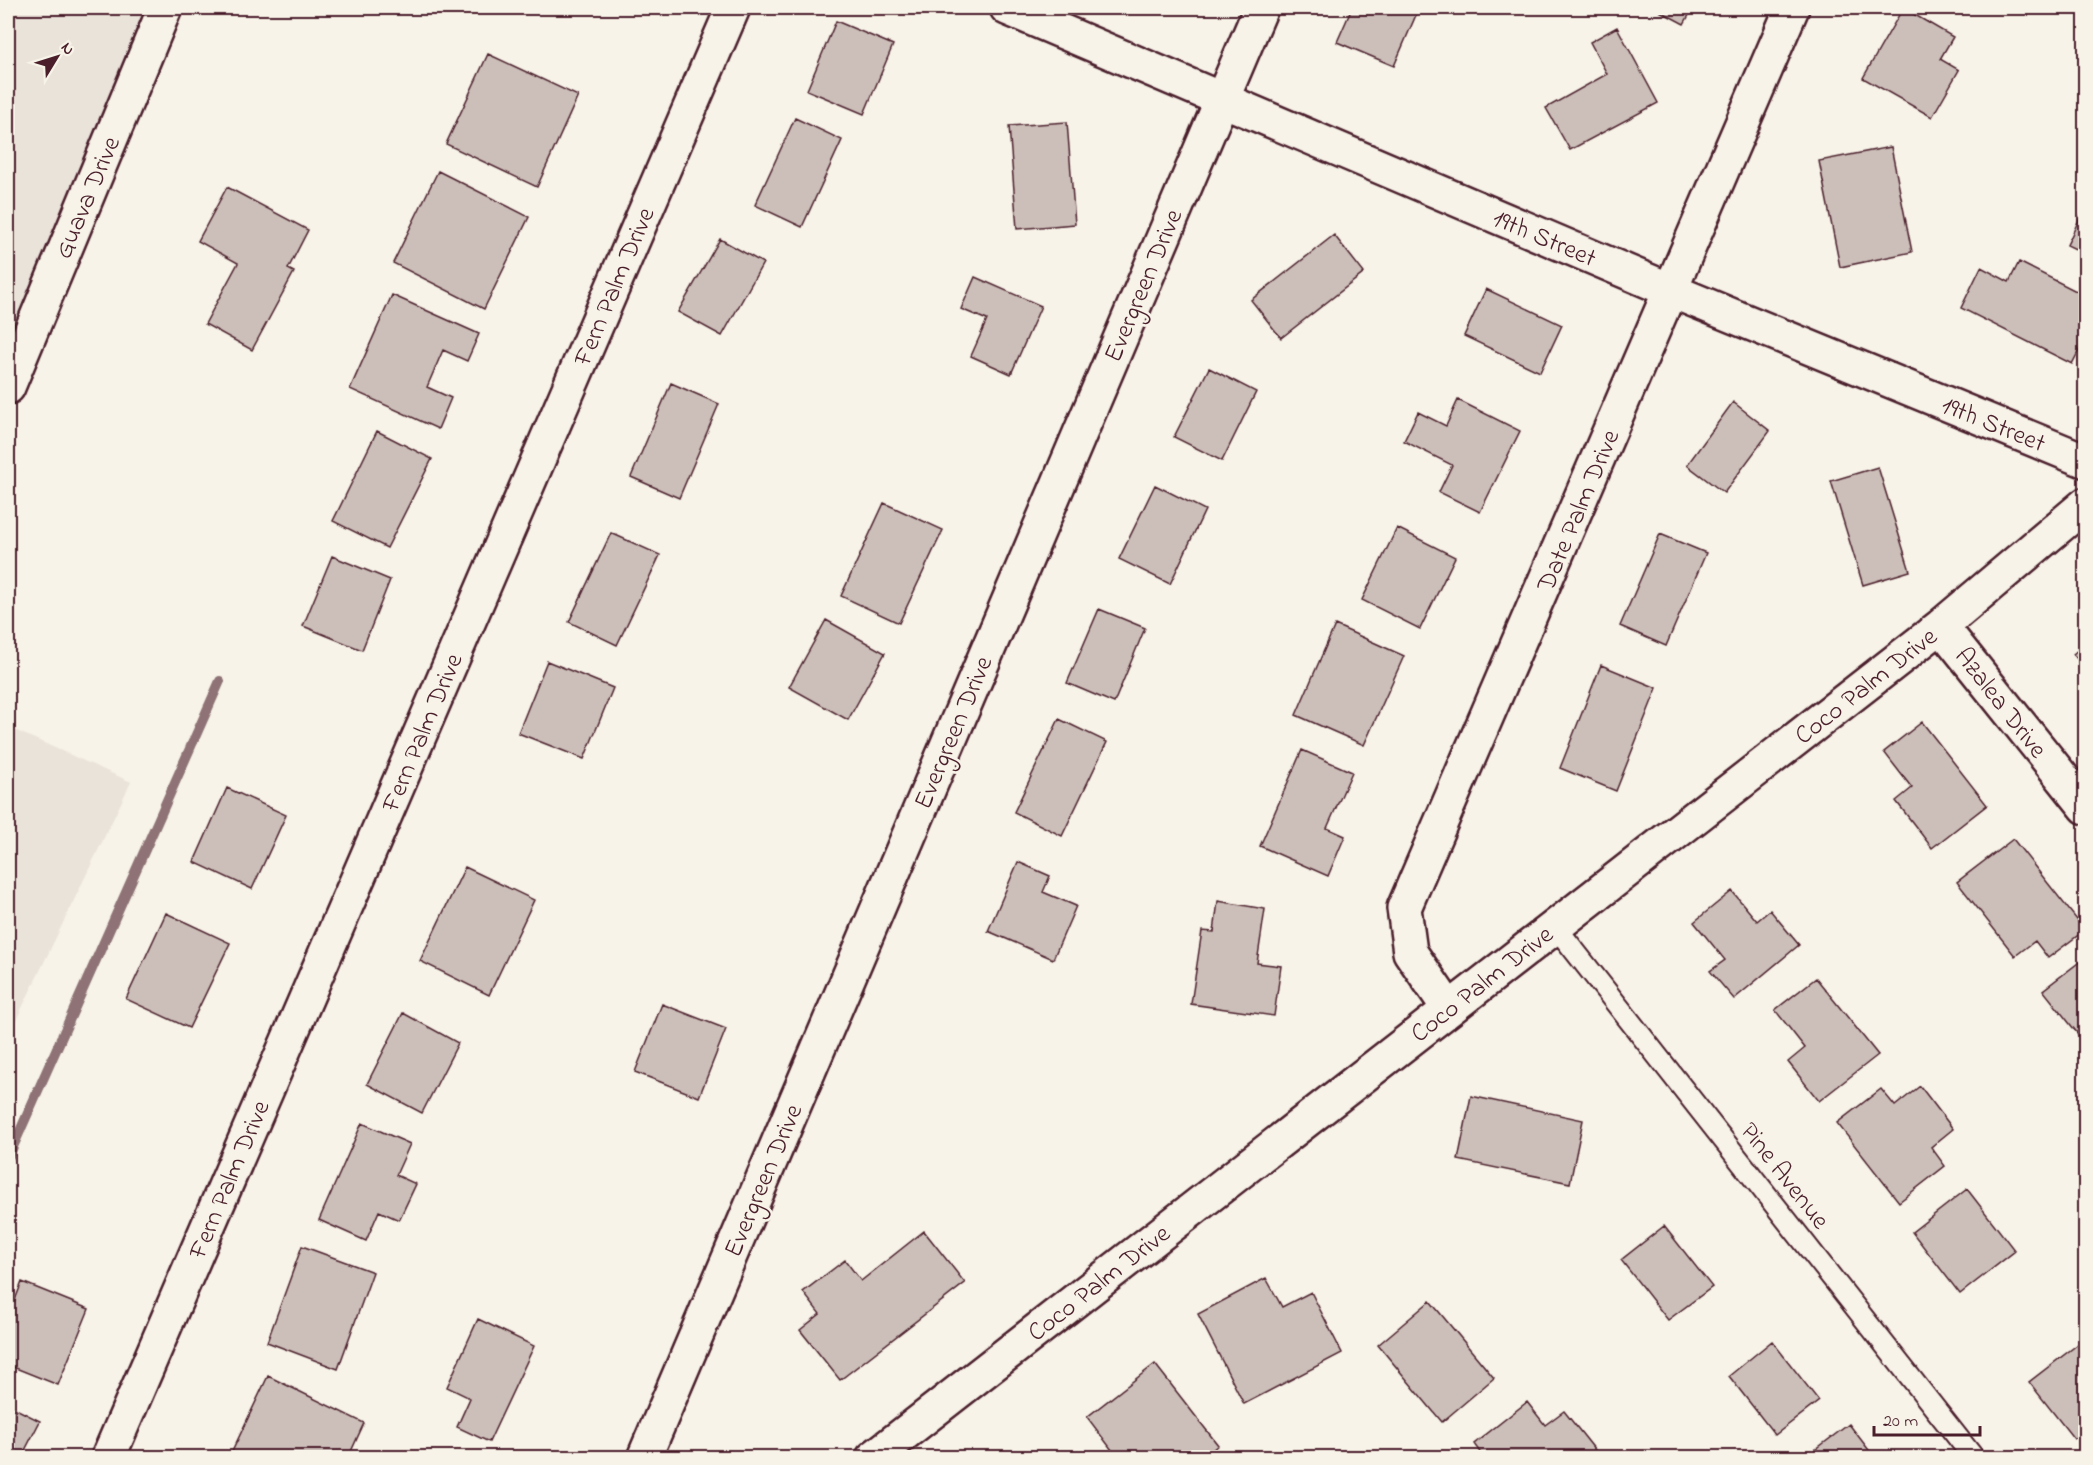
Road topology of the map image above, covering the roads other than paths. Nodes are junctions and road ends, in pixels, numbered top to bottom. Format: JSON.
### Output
{"nodes":[{"id":1,"x":165,"y":8,"type":"edge"},
{"id":2,"x":733,"y":8,"type":"edge"},
{"id":3,"x":1007,"y":8,"type":"edge"},
{"id":4,"x":1261,"y":8,"type":"edge"},
{"id":5,"x":1792,"y":8,"type":"edge"},
{"id":6,"x":1221,"y":98,"type":"junction"},
{"id":7,"x":1672,"y":291,"type":"junction"},
{"id":8,"x":8,"y":387,"type":"edge"},
{"id":9,"x":2085,"y":461,"type":"edge"},
{"id":10,"x":2085,"y":504,"type":"edge"},
{"id":11,"x":1941,"y":626,"type":"junction"},
{"id":12,"x":2085,"y":807,"type":"edge"},
{"id":13,"x":1555,"y":926,"type":"junction"},
{"id":14,"x":1449,"y":1009,"type":"junction"},
{"id":15,"x":108,"y":1458,"type":"edge"},
{"id":16,"x":644,"y":1458,"type":"edge"},
{"id":17,"x":873,"y":1458,"type":"edge"},
{"id":18,"x":1974,"y":1458,"type":"edge"}],
"edges":[{"from":1,"to":8,"type":"street","name":"Guava Drive"},
{"from":2,"to":15,"type":"street","name":"Fern Palm Drive"},
{"from":3,"to":6,"type":"street","name":"19th Street"},
{"from":4,"to":6,"type":"street","name":"Evergreen Drive"},
{"from":5,"to":7,"type":"street","name":"Date Palm Drive"},
{"from":6,"to":7,"type":"street","name":"19th Street"},
{"from":6,"to":16,"type":"street","name":"Evergreen Drive"},
{"from":7,"to":9,"type":"street","name":"19th Street"},
{"from":7,"to":14,"type":"street","name":"Date Palm Drive"},
{"from":10,"to":11,"type":"street","name":"Coco Palm Drive"},
{"from":11,"to":12,"type":"street","name":"Azalea Drive"},
{"from":11,"to":13,"type":"street","name":"Coco Palm Drive"},
{"from":13,"to":14,"type":"street","name":"Coco Palm Drive"},
{"from":13,"to":18,"type":"lane","name":"Pine Avenue"},
{"from":14,"to":17,"type":"street","name":"Coco Palm Drive"}]}
